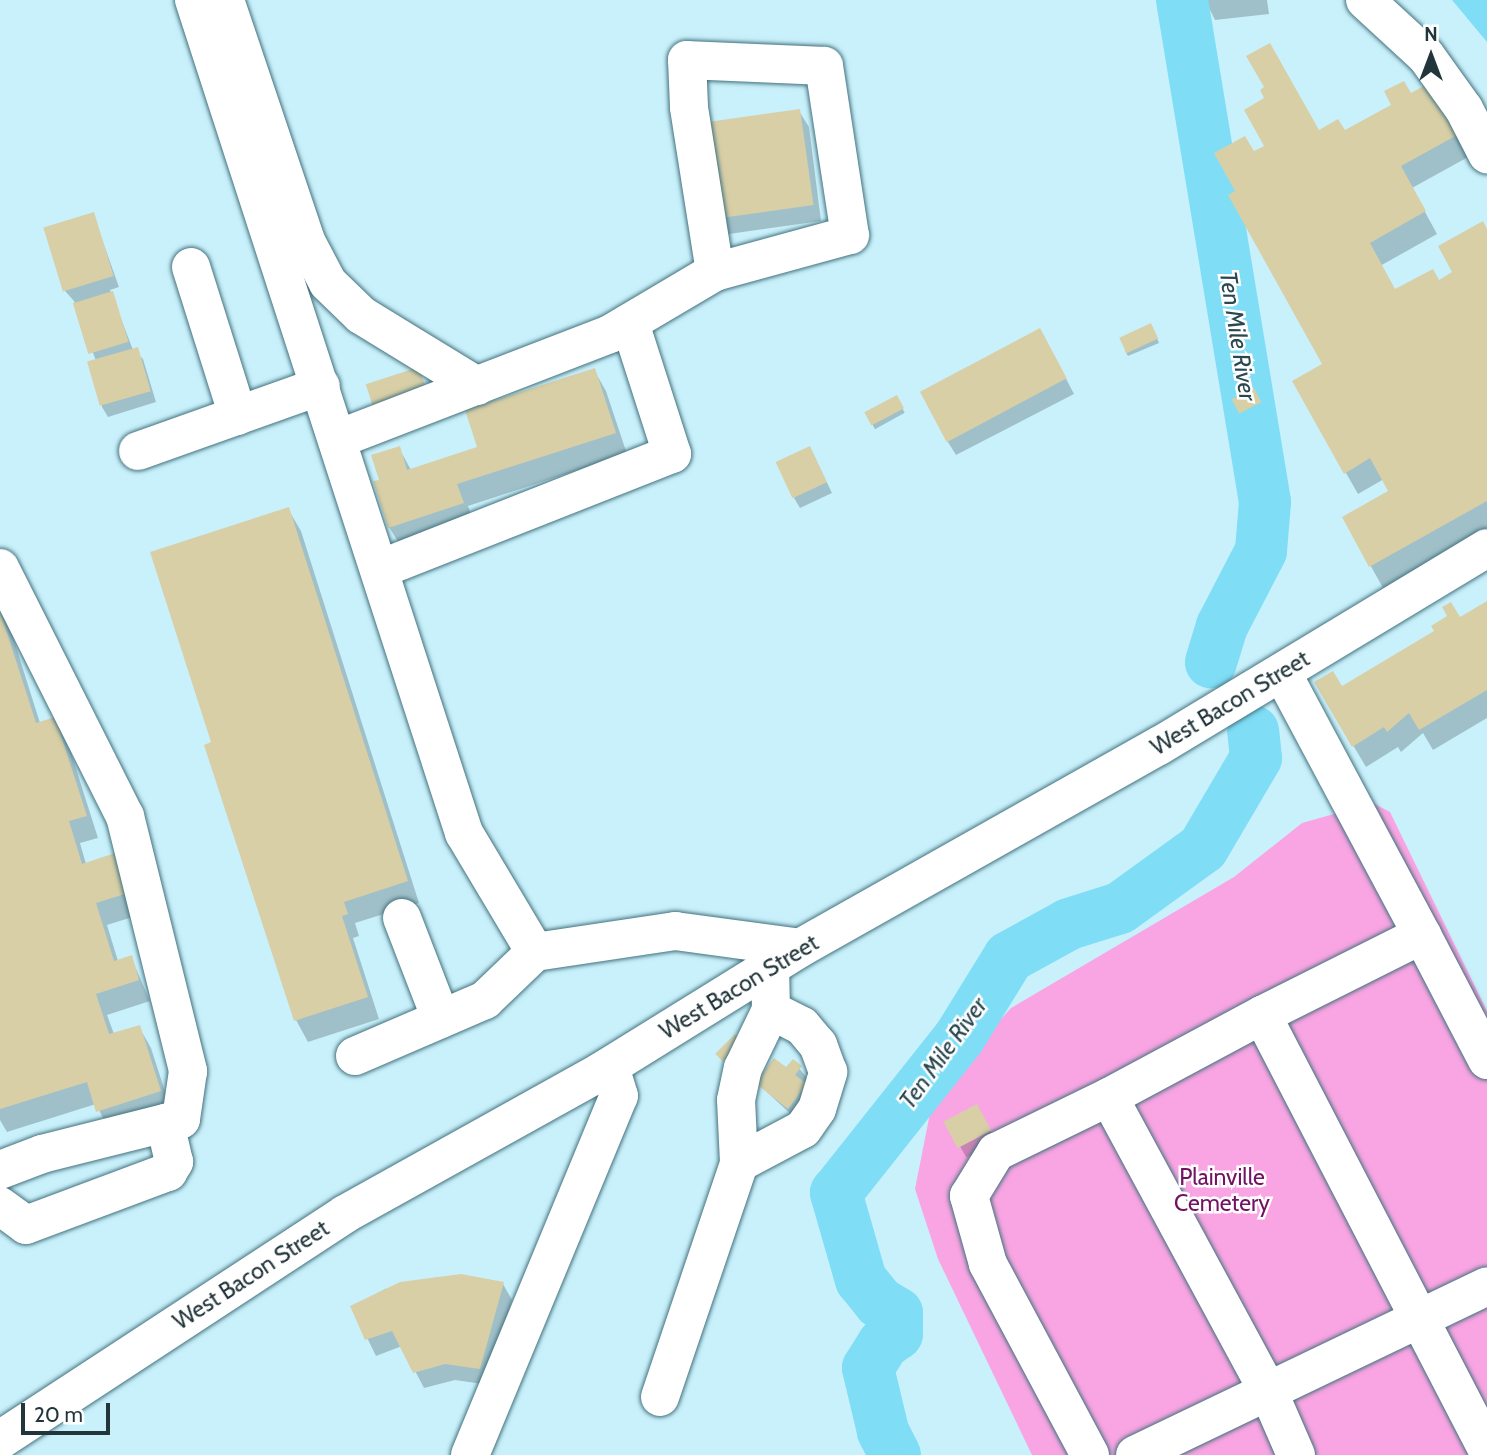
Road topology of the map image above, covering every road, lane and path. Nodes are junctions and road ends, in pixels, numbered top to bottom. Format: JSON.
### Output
{"nodes":[{"id":1,"x":194,"y":0,"type":"edge"},
{"id":2,"x":225,"y":0,"type":"edge"},
{"id":3,"x":1365,"y":0,"type":"edge"},
{"id":4,"x":1487,"y":153,"type":"edge"},
{"id":5,"x":191,"y":267,"type":"dead end"},
{"id":6,"x":715,"y":272,"type":"junction"},
{"id":7,"x":630,"y":323,"type":"junction"},
{"id":8,"x":321,"y":386,"type":"junction"},
{"id":9,"x":477,"y":386,"type":"junction"},
{"id":10,"x":238,"y":416,"type":"junction"},
{"id":11,"x":338,"y":439,"type":"junction"},
{"id":12,"x":138,"y":450,"type":"dead end"},
{"id":13,"x":1487,"y":548,"type":"edge"},
{"id":14,"x":0,"y":568,"type":"edge"},
{"id":15,"x":380,"y":569,"type":"junction"},
{"id":16,"x":1282,"y":673,"type":"junction"},
{"id":17,"x":402,"y":918,"type":"dead end"},
{"id":18,"x":1422,"y":935,"type":"junction"},
{"id":19,"x":535,"y":952,"type":"junction"},
{"id":20,"x":785,"y":958,"type":"junction"},
{"id":21,"x":771,"y":1010,"type":"junction"},
{"id":22,"x":1262,"y":1015,"type":"junction"},
{"id":23,"x":441,"y":1019,"type":"junction"},
{"id":24,"x":355,"y":1056,"type":"dead end"},
{"id":25,"x":1487,"y":1060,"type":"edge"},
{"id":26,"x":610,"y":1066,"type":"junction"},
{"id":27,"x":1110,"y":1097,"type":"junction"},
{"id":28,"x":165,"y":1124,"type":"junction"},
{"id":29,"x":738,"y":1163,"type":"junction"},
{"id":30,"x":0,"y":1170,"type":"edge"},
{"id":31,"x":0,"y":1206,"type":"edge"},
{"id":32,"x":1487,"y":1286,"type":"edge"},
{"id":33,"x":1419,"y":1315,"type":"junction"},
{"id":34,"x":1269,"y":1392,"type":"junction"},
{"id":35,"x":660,"y":1397,"type":"dead end"},
{"id":36,"x":0,"y":1440,"type":"edge"},
{"id":37,"x":1487,"y":1449,"type":"edge"},
{"id":38,"x":470,"y":1455,"type":"edge"},
{"id":39,"x":1090,"y":1455,"type":"edge"},
{"id":40,"x":1135,"y":1455,"type":"edge"},
{"id":41,"x":1296,"y":1455,"type":"edge"}],
"edges":[{"from":1,"to":8,"type":"street"},
{"from":2,"to":9,"type":"street"},
{"from":3,"to":4,"type":"street"},
{"from":5,"to":10,"type":"street"},
{"from":6,"to":6,"type":"street"},
{"from":6,"to":7,"type":"street"},
{"from":7,"to":9,"type":"street"},
{"from":7,"to":15,"type":"street"},
{"from":8,"to":10,"type":"street"},
{"from":8,"to":11,"type":"street"},
{"from":9,"to":11,"type":"street"},
{"from":10,"to":12,"type":"street"},
{"from":11,"to":15,"type":"street"},
{"from":13,"to":16,"type":"street","name":"West Bacon Street"},
{"from":14,"to":28,"type":"street"},
{"from":15,"to":19,"type":"street"},
{"from":16,"to":18,"type":"street"},
{"from":16,"to":20,"type":"street","name":"West Bacon Street"},
{"from":17,"to":23,"type":"street"},
{"from":18,"to":22,"type":"street"},
{"from":18,"to":25,"type":"street"},
{"from":19,"to":20,"type":"street"},
{"from":19,"to":23,"type":"street"},
{"from":20,"to":21,"type":"street"},
{"from":20,"to":26,"type":"street","name":"West Bacon Street"},
{"from":21,"to":29,"type":"street"},
{"from":21,"to":29,"type":"street"},
{"from":22,"to":27,"type":"street"},
{"from":22,"to":33,"type":"street"},
{"from":23,"to":24,"type":"street"},
{"from":26,"to":36,"type":"street","name":"West Bacon Street"},
{"from":26,"to":38,"type":"street"},
{"from":27,"to":34,"type":"street"},
{"from":27,"to":39,"type":"street"},
{"from":28,"to":30,"type":"street"},
{"from":28,"to":31,"type":"street"},
{"from":29,"to":35,"type":"street"},
{"from":32,"to":33,"type":"street"},
{"from":33,"to":34,"type":"street"},
{"from":33,"to":37,"type":"street"},
{"from":34,"to":40,"type":"street"},
{"from":34,"to":41,"type":"street"}]}
